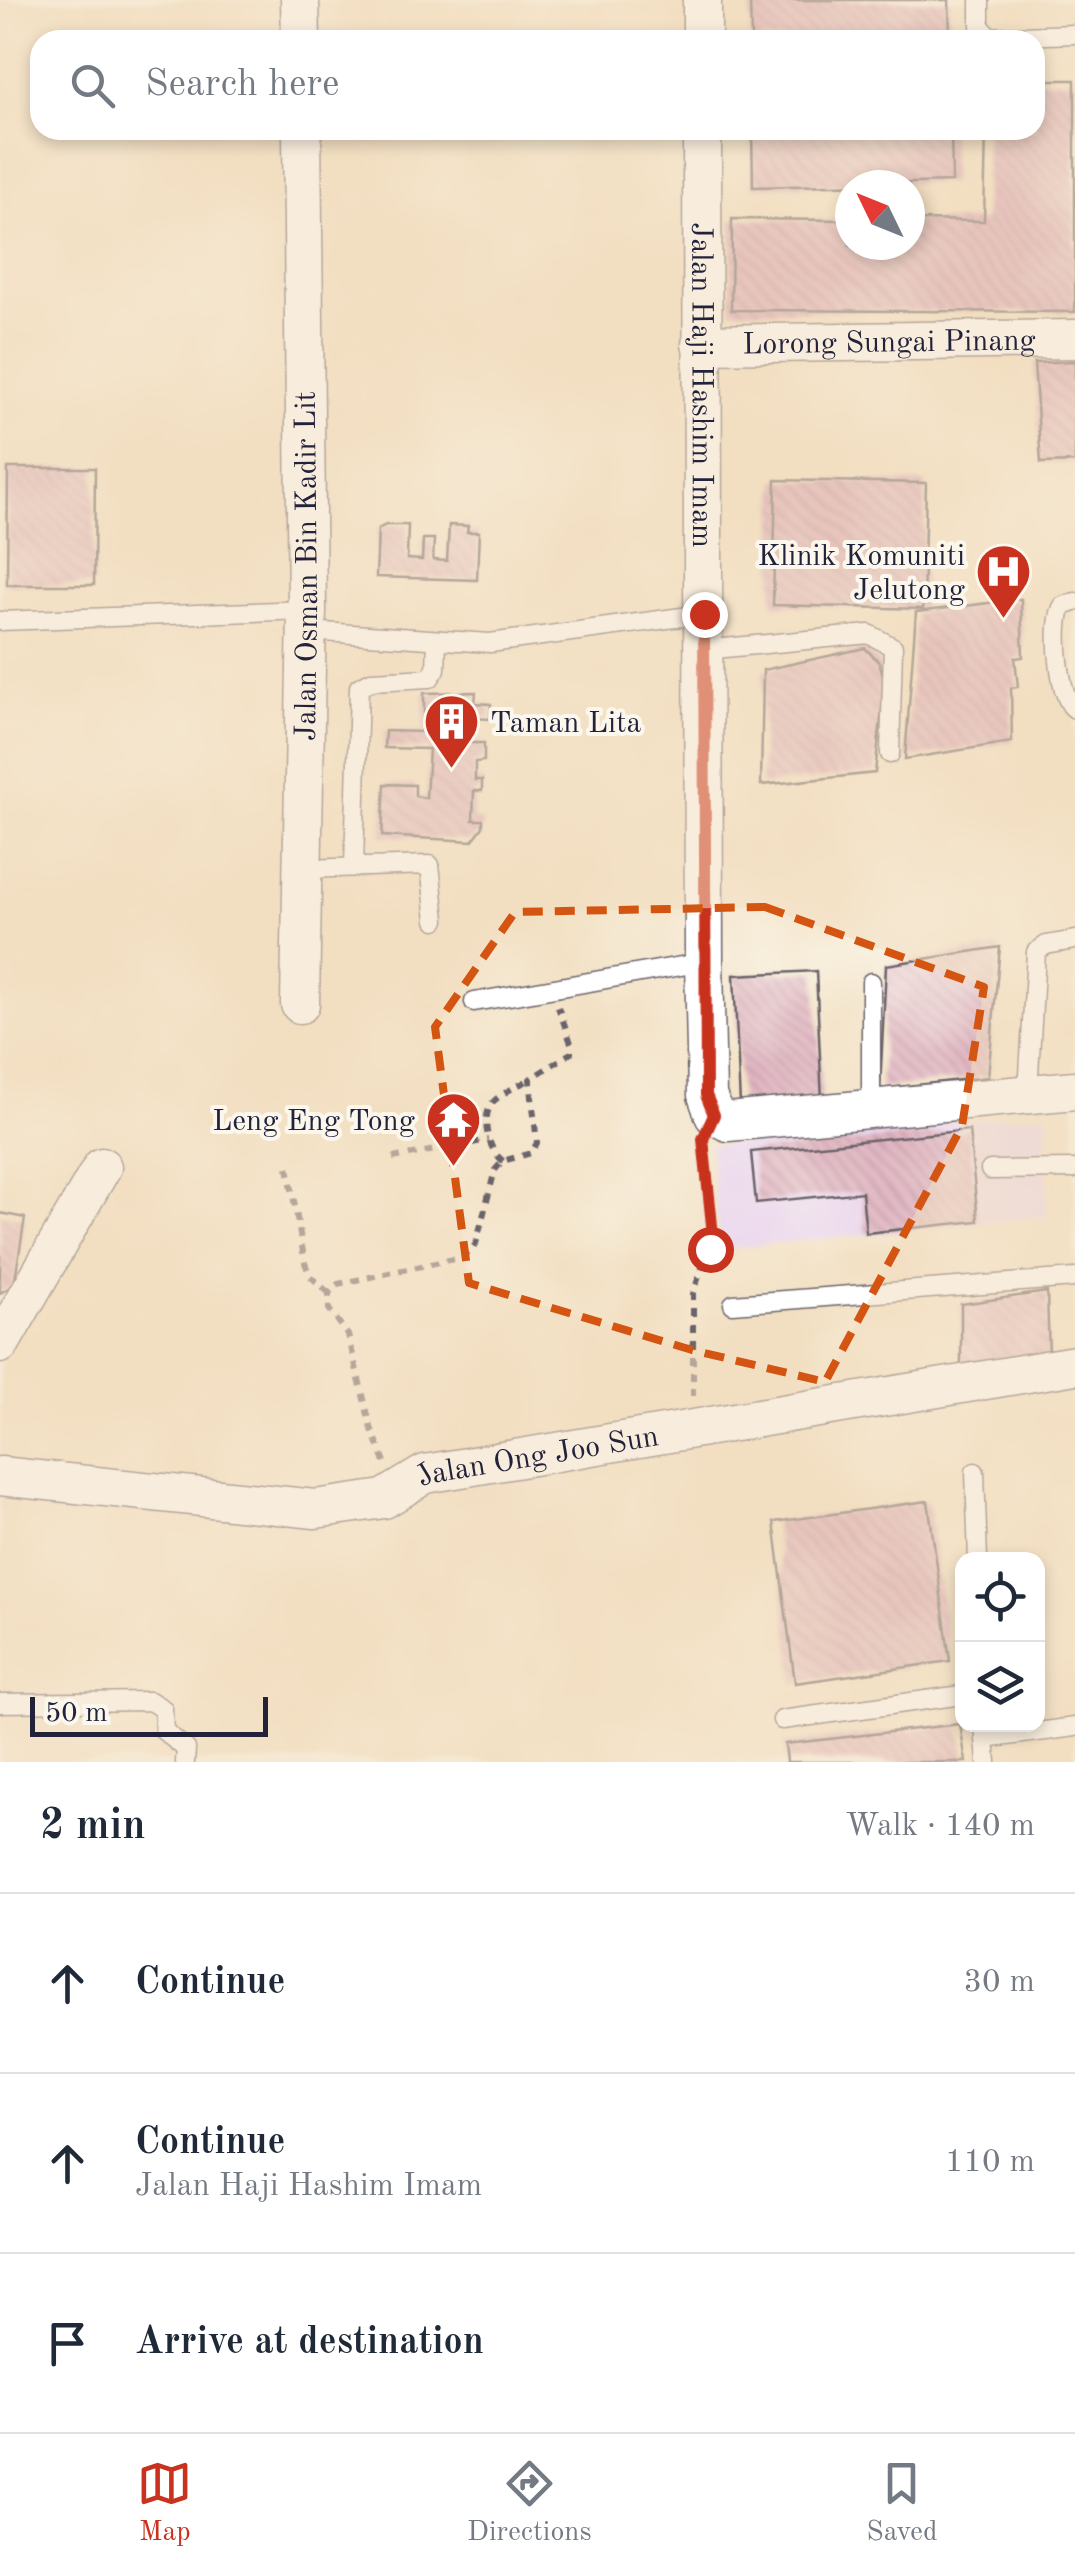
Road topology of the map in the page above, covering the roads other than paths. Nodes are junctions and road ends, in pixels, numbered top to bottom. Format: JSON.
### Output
{"nodes":[{"id":1,"x":300,"y":0,"type":"edge"},
{"id":2,"x":702,"y":0,"type":"edge"},
{"id":3,"x":980,"y":0,"type":"edge"},
{"id":4,"x":300,"y":30,"type":"edge"},
{"id":5,"x":702,"y":30,"type":"edge"},
{"id":6,"x":984,"y":30,"type":"edge"},
{"id":7,"x":1075,"y":34,"type":"edge"},
{"id":8,"x":1045,"y":35,"type":"edge"},
{"id":9,"x":302,"y":140,"type":"edge"},
{"id":10,"x":702,"y":140,"type":"edge"},
{"id":11,"x":1075,"y":340,"type":"edge"},
{"id":12,"x":701,"y":344,"type":"junction"},
{"id":13,"x":1075,"y":602,"type":"edge"},
{"id":14,"x":307,"y":620,"type":"junction"},
{"id":15,"x":0,"y":621,"type":"edge"},
{"id":16,"x":704,"y":632,"type":"junction"},
{"id":17,"x":437,"y":640,"type":"junction"},
{"id":18,"x":1075,"y":710,"type":"edge"},
{"id":19,"x":890,"y":754,"type":"dead end"},
{"id":20,"x":354,"y":868,"type":"junction"},
{"id":21,"x":303,"y":869,"type":"junction"},
{"id":22,"x":436,"y":920,"type":"dead end"},
{"id":23,"x":1075,"y":940,"type":"edge"},
{"id":24,"x":704,"y":962,"type":"junction"},
{"id":25,"x":871,"y":982,"type":"dead end"},
{"id":26,"x":474,"y":1002,"type":"dead end"},
{"id":27,"x":300,"y":1004,"type":"dead end"},
{"id":28,"x":1075,"y":1090,"type":"edge"},
{"id":29,"x":1028,"y":1092,"type":"junction"},
{"id":30,"x":870,"y":1106,"type":"junction"},
{"id":31,"x":102,"y":1167,"type":"dead end"},
{"id":32,"x":1075,"y":1169,"type":"edge"},
{"id":33,"x":990,"y":1170,"type":"dead end"},
{"id":34,"x":1075,"y":1278,"type":"edge"},
{"id":35,"x":732,"y":1304,"type":"dead end"},
{"id":36,"x":0,"y":1344,"type":"edge"},
{"id":37,"x":1075,"y":1365,"type":"edge"},
{"id":38,"x":976,"y":1472,"type":"dead end"},
{"id":39,"x":0,"y":1476,"type":"edge"},
{"id":40,"x":978,"y":1552,"type":"edge"},
{"id":41,"x":955,"y":1695,"type":"edge"},
{"id":42,"x":0,"y":1704,"type":"edge"},
{"id":43,"x":782,"y":1720,"type":"dead end"},
{"id":44,"x":1075,"y":1727,"type":"edge"},
{"id":45,"x":1045,"y":1728,"type":"edge"},
{"id":46,"x":985,"y":1732,"type":"edge"},
{"id":47,"x":185,"y":1762,"type":"edge"},
{"id":48,"x":987,"y":1762,"type":"edge"}],
"edges":[{"from":1,"to":4,"type":"street"},
{"from":2,"to":5,"type":"street"},
{"from":3,"to":6,"type":"lane"},
{"from":7,"to":8,"type":"lane"},
{"from":9,"to":14,"type":"street","name":"Jalan Osman Bin Kadir Lit"},
{"from":10,"to":12,"type":"street","name":"Jalan Haji Hashim Imam"},
{"from":11,"to":12,"type":"street","name":"Lorong Sungai Pinang"},
{"from":12,"to":16,"type":"street","name":"Jalan Haji Hashim Imam"},
{"from":13,"to":18,"type":"lane"},
{"from":14,"to":15,"type":"lane"},
{"from":14,"to":17,"type":"lane"},
{"from":14,"to":21,"type":"street","name":"Jalan Osman Bin Kadir Lit"},
{"from":16,"to":17,"type":"lane"},
{"from":16,"to":19,"type":"lane"},
{"from":16,"to":24,"type":"street","name":"Jalan Haji Hashim Imam"},
{"from":17,"to":20,"type":"lane"},
{"from":20,"to":21,"type":"lane"},
{"from":20,"to":22,"type":"lane"},
{"from":21,"to":27,"type":"street","name":"Jalan Osman Bin Kadir Lit"},
{"from":23,"to":29,"type":"lane"},
{"from":24,"to":26,"type":"lane"},
{"from":24,"to":30,"type":"street","name":"Jalan Haji Hashim Imam"},
{"from":25,"to":30,"type":"lane"},
{"from":28,"to":29,"type":"street"},
{"from":29,"to":30,"type":"street"},
{"from":31,"to":36,"type":"street"},
{"from":32,"to":33,"type":"lane"},
{"from":34,"to":35,"type":"lane"},
{"from":37,"to":39,"type":"street","name":"Jalan Ong Joo Sun"},
{"from":38,"to":40,"type":"lane"},
{"from":41,"to":43,"type":"lane"},
{"from":42,"to":47,"type":"lane"},
{"from":44,"to":45,"type":"lane"},
{"from":46,"to":48,"type":"lane"}]}
